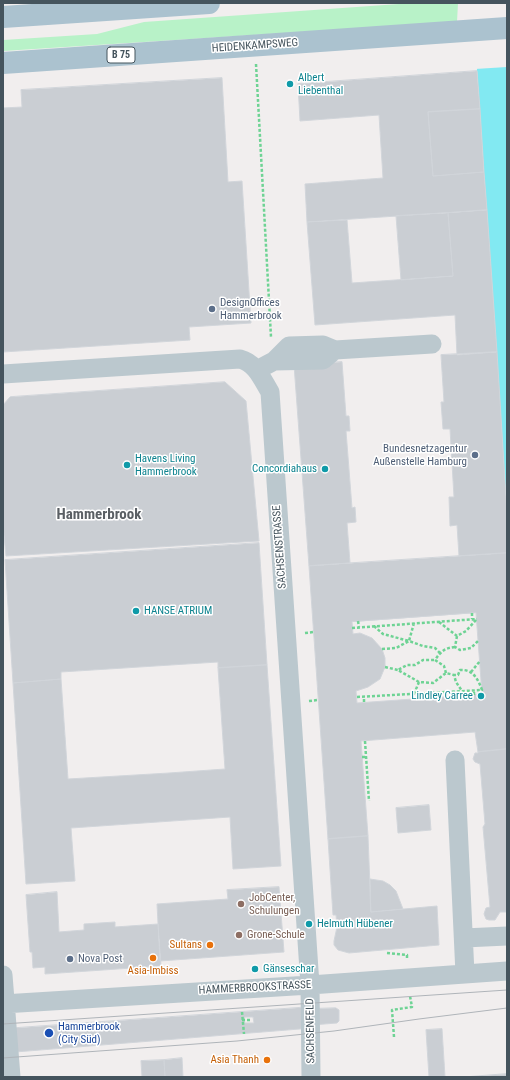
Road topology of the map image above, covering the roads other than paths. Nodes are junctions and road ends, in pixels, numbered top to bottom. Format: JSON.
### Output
{"nodes":[{"id":1,"x":209,"y":3,"type":"edge"},
{"id":2,"x":3,"y":17,"type":"edge"},
{"id":3,"x":507,"y":28,"type":"edge"},
{"id":4,"x":3,"y":63,"type":"edge"},
{"id":5,"x":432,"y":344,"type":"dead end"},
{"id":6,"x":257,"y":370,"type":"junction"},
{"id":7,"x":3,"y":374,"type":"edge"},
{"id":8,"x":455,"y":760,"type":"dead end"},
{"id":9,"x":507,"y":936,"type":"edge"},
{"id":10,"x":464,"y":938,"type":"junction"},
{"id":11,"x":507,"y":971,"type":"edge"},
{"id":12,"x":465,"y":974,"type":"junction"},
{"id":13,"x":3,"y":975,"type":"edge"},
{"id":14,"x":310,"y":985,"type":"junction"},
{"id":15,"x":4,"y":1004,"type":"edge"},
{"id":16,"x":11,"y":1077,"type":"edge"},
{"id":17,"x":312,"y":1077,"type":"edge"}],
"edges":[{"from":1,"to":2,"type":"main road"},
{"from":3,"to":4,"type":"main road","name":"HEIDENKAMPSWEG","number":"B 75"},
{"from":5,"to":6,"type":"street"},
{"from":6,"to":7,"type":"street","name":"SACHSENSTRASSE"},
{"from":6,"to":14,"type":"street","name":"SACHSENSTRASSE"},
{"from":8,"to":10,"type":"street"},
{"from":9,"to":10,"type":"street"},
{"from":10,"to":12,"type":"street"},
{"from":11,"to":12,"type":"street","name":"HAMMERBROOKSTRASSE"},
{"from":12,"to":14,"type":"street","name":"HAMMERBROOKSTRASSE"},
{"from":13,"to":15,"type":"street"},
{"from":14,"to":15,"type":"street","name":"HAMMERBROOKSTRASSE"},
{"from":14,"to":17,"type":"street","name":"SACHSENFELD"},
{"from":15,"to":16,"type":"street"}]}
